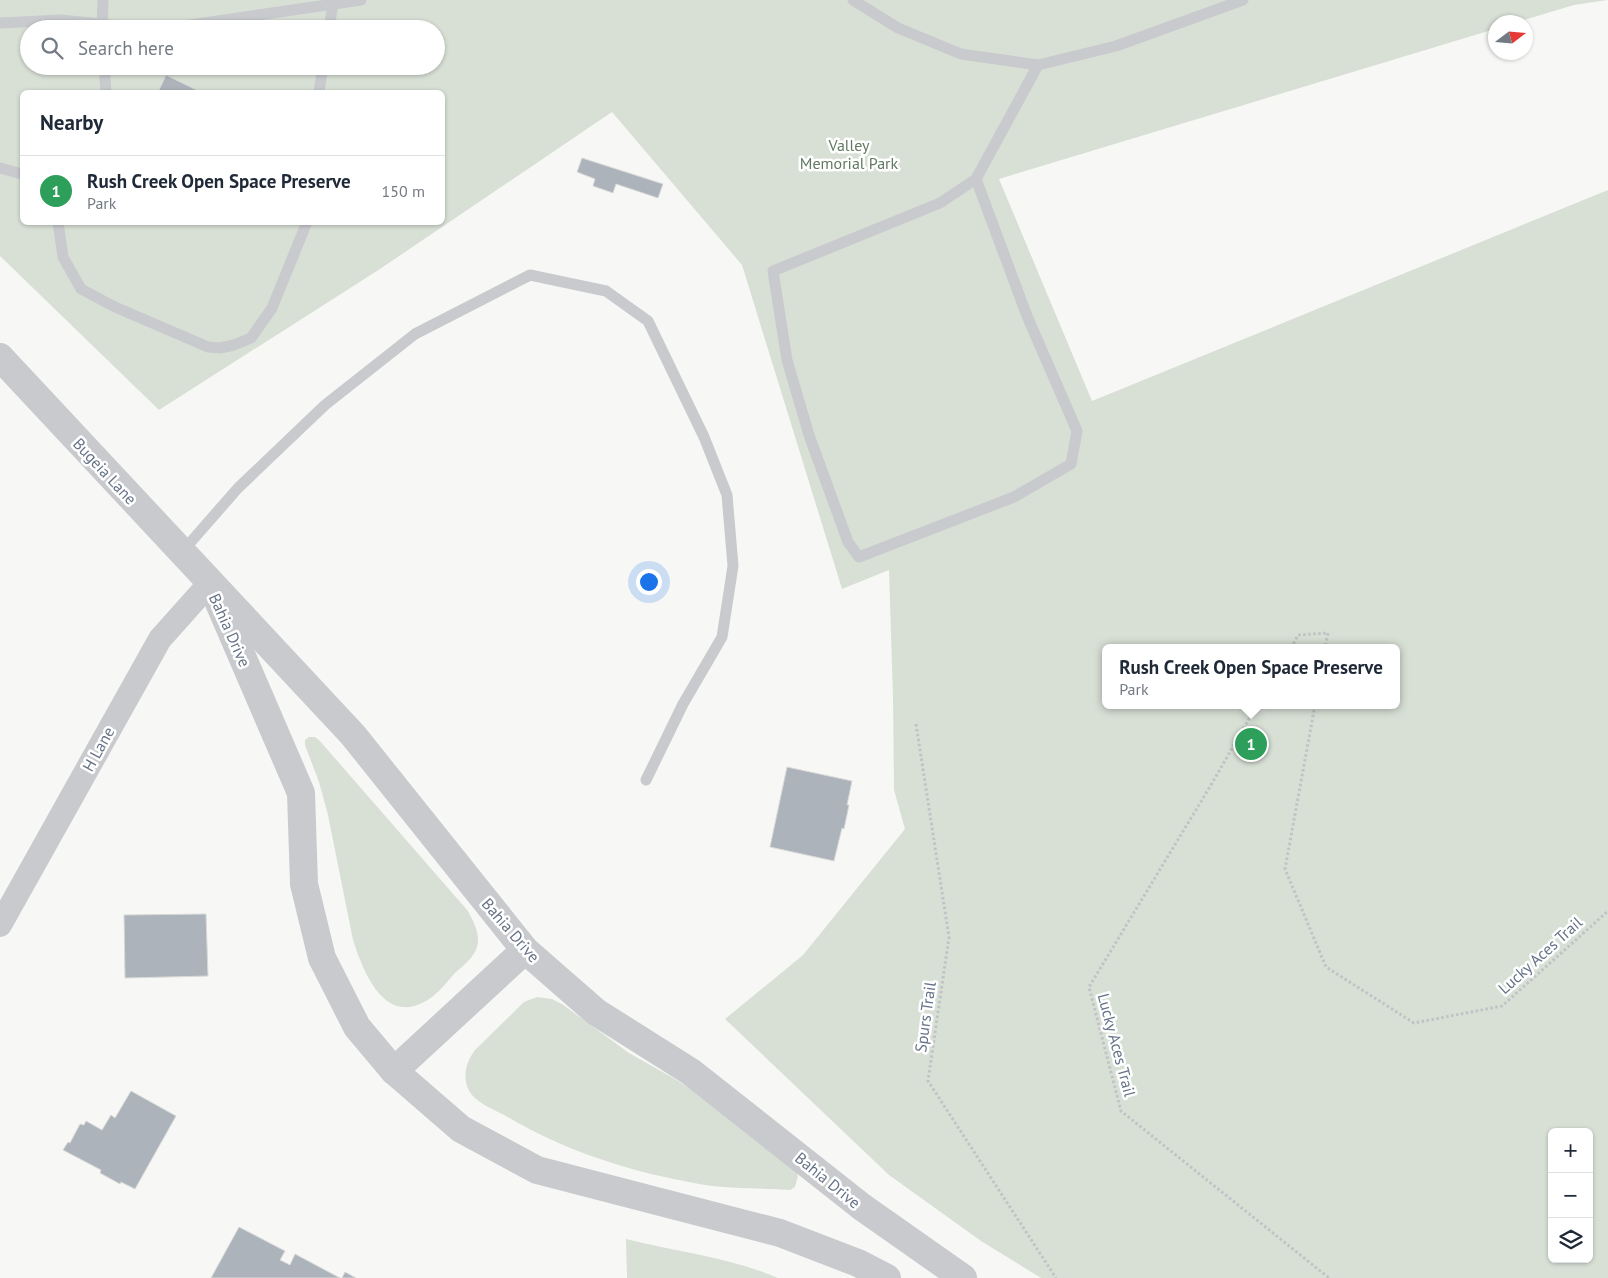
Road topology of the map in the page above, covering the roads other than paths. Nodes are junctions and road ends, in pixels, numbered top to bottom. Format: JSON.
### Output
{"nodes":[{"id":1,"x":103,"y":0,"type":"edge"},
{"id":2,"x":361,"y":0,"type":"edge"},
{"id":3,"x":853,"y":0,"type":"edge"},
{"id":4,"x":1243,"y":0,"type":"edge"},
{"id":5,"x":333,"y":4,"type":"junction"},
{"id":6,"x":102,"y":20,"type":"edge"},
{"id":7,"x":224,"y":20,"type":"edge"},
{"id":8,"x":330,"y":20,"type":"edge"},
{"id":9,"x":20,"y":22,"type":"edge"},
{"id":10,"x":0,"y":23,"type":"edge"},
{"id":11,"x":1038,"y":65,"type":"junction"},
{"id":12,"x":105,"y":75,"type":"edge"},
{"id":13,"x":322,"y":75,"type":"edge"},
{"id":14,"x":106,"y":90,"type":"edge"},
{"id":15,"x":319,"y":90,"type":"edge"},
{"id":16,"x":0,"y":168,"type":"edge"},
{"id":17,"x":20,"y":173,"type":"edge"},
{"id":18,"x":976,"y":179,"type":"junction"},
{"id":19,"x":59,"y":225,"type":"edge"},
{"id":20,"x":306,"y":225,"type":"edge"},
{"id":21,"x":0,"y":358,"type":"edge"},
{"id":22,"x":181,"y":553,"type":"junction"},
{"id":23,"x":210,"y":584,"type":"junction"},
{"id":24,"x":646,"y":780,"type":"dead end"},
{"id":25,"x":0,"y":925,"type":"edge"},
{"id":26,"x":525,"y":950,"type":"junction"},
{"id":27,"x":394,"y":1071,"type":"junction"},
{"id":28,"x":887,"y":1278,"type":"edge"},
{"id":29,"x":963,"y":1278,"type":"edge"}],
"edges":[{"from":1,"to":6,"type":"lane"},
{"from":2,"to":5,"type":"lane"},
{"from":3,"to":11,"type":"lane"},
{"from":4,"to":11,"type":"lane"},
{"from":5,"to":7,"type":"lane"},
{"from":5,"to":8,"type":"lane"},
{"from":9,"to":10,"type":"lane"},
{"from":11,"to":18,"type":"lane"},
{"from":12,"to":14,"type":"lane"},
{"from":13,"to":15,"type":"lane"},
{"from":16,"to":17,"type":"lane"},
{"from":18,"to":18,"type":"lane"},
{"from":19,"to":20,"type":"lane"},
{"from":21,"to":22,"type":"street","name":"Bugeia Lane"},
{"from":22,"to":23,"type":"street","name":"Bugeia Lane"},
{"from":22,"to":24,"type":"lane"},
{"from":23,"to":25,"type":"street","name":"H Lane"},
{"from":23,"to":26,"type":"street","name":"Bahia Drive"},
{"from":23,"to":27,"type":"street","name":"Bahia Drive"},
{"from":26,"to":27,"type":"street"},
{"from":26,"to":29,"type":"street","name":"Bahia Drive"},
{"from":27,"to":28,"type":"street","name":"Bahia Drive"}]}
